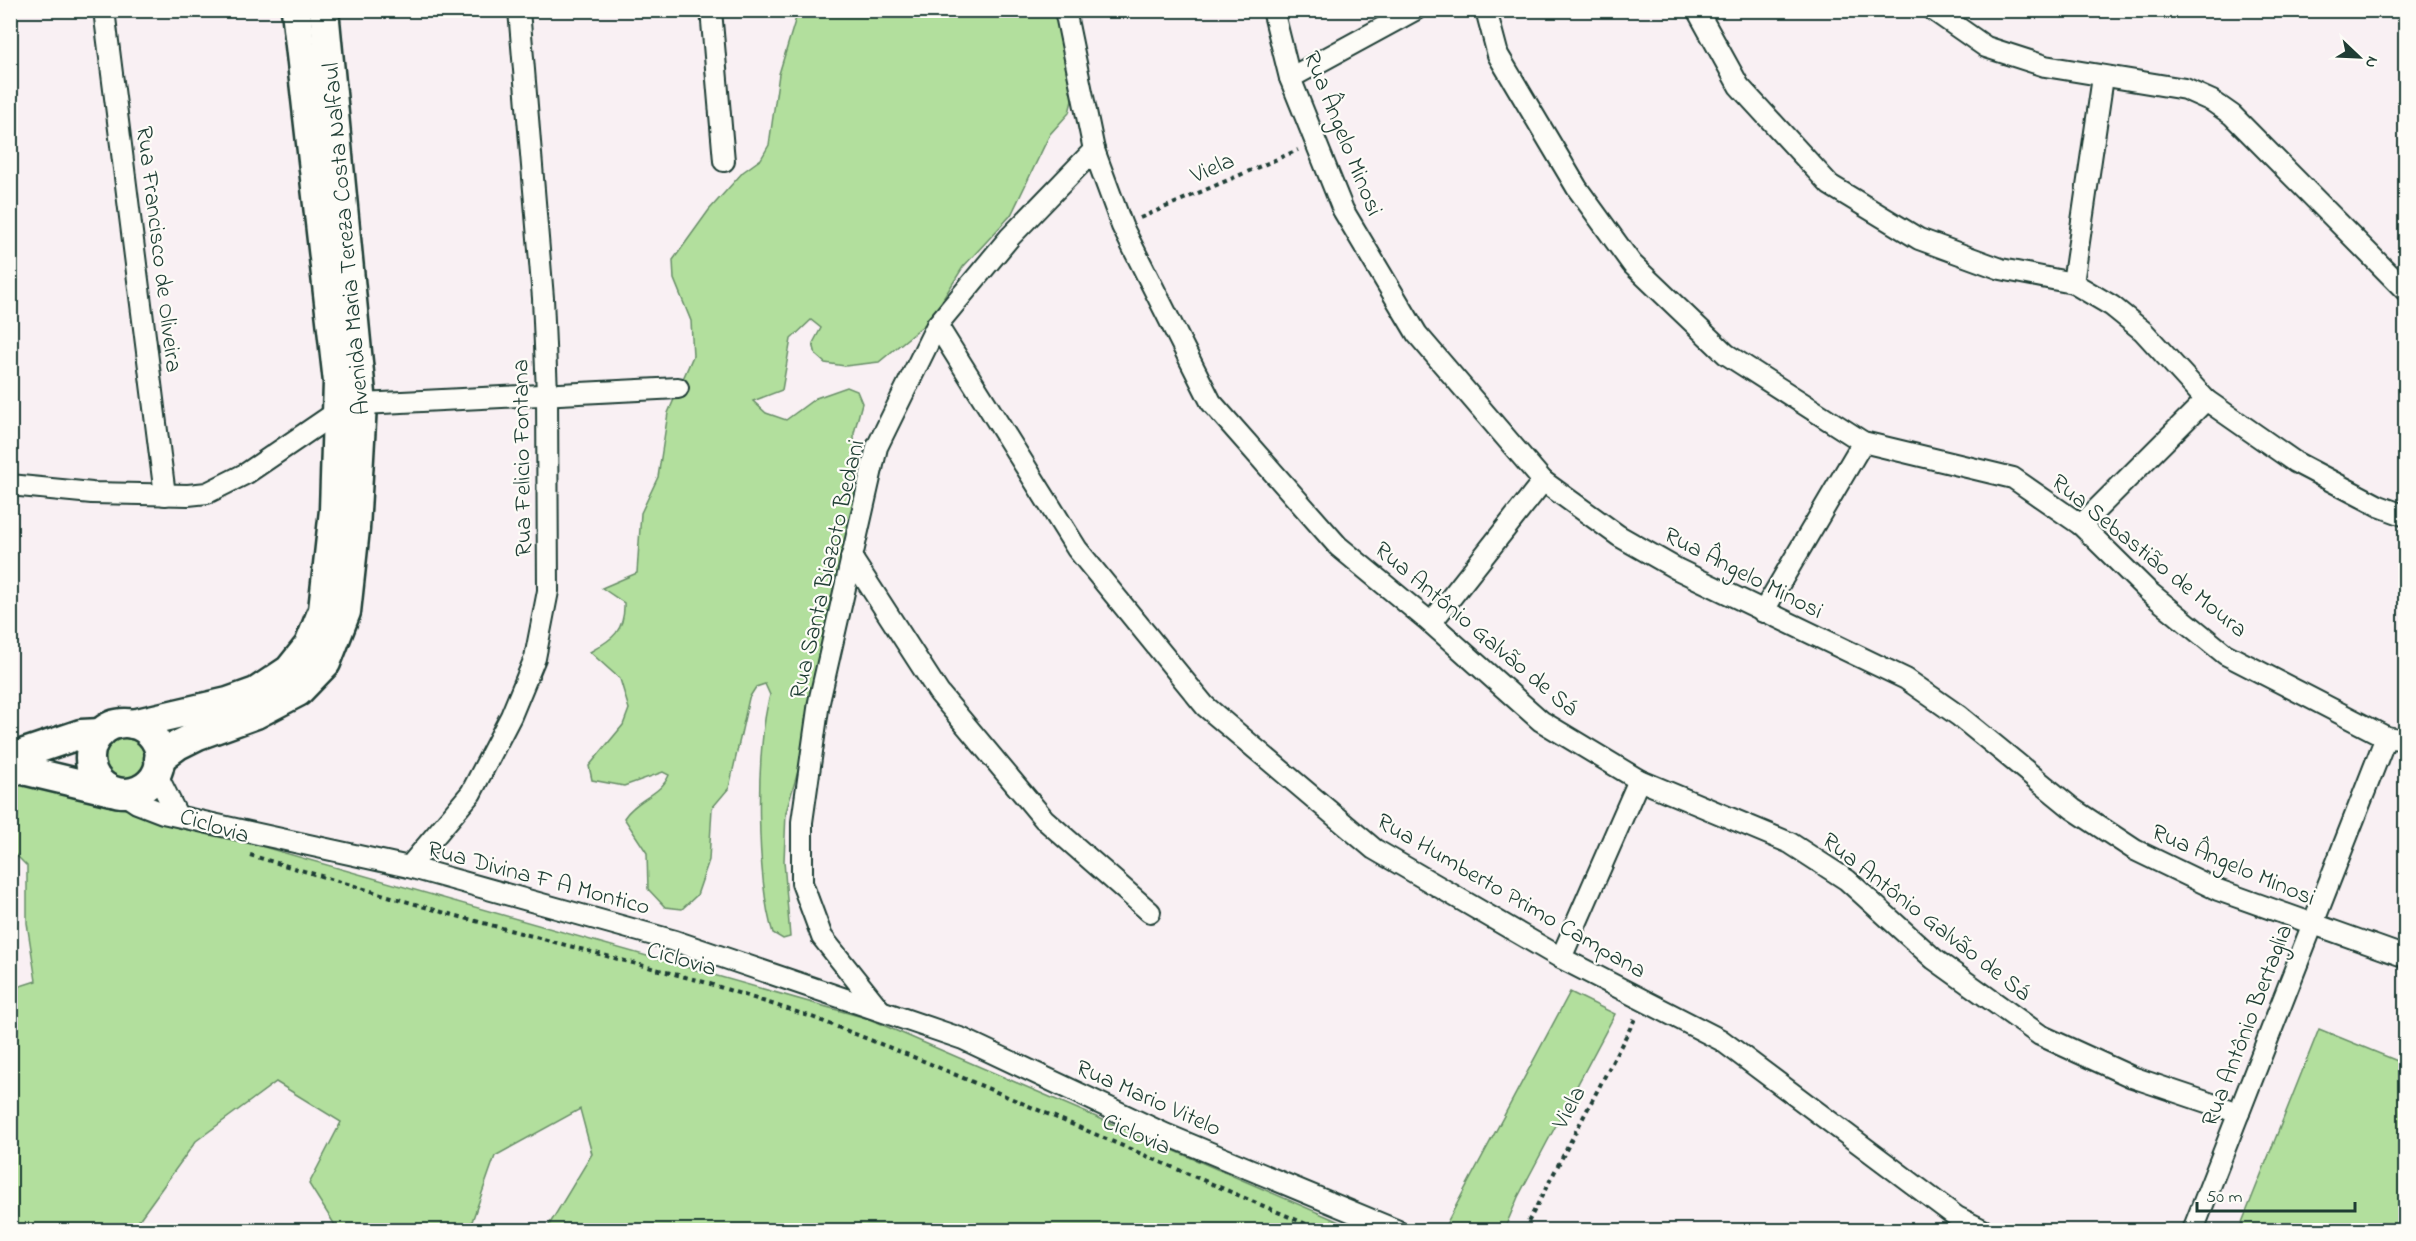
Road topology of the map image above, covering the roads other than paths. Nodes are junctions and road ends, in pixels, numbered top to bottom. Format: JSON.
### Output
{"nodes":[{"id":1,"x":104,"y":10,"type":"edge"},
{"id":2,"x":296,"y":10,"type":"edge"},
{"id":3,"x":324,"y":10,"type":"edge"},
{"id":4,"x":519,"y":10,"type":"edge"},
{"id":5,"x":711,"y":10,"type":"edge"},
{"id":6,"x":1065,"y":10,"type":"edge"},
{"id":7,"x":1273,"y":10,"type":"edge"},
{"id":8,"x":1415,"y":10,"type":"edge"},
{"id":9,"x":1486,"y":10,"type":"edge"},
{"id":10,"x":1697,"y":10,"type":"edge"},
{"id":11,"x":1935,"y":11,"type":"edge"},
{"id":12,"x":2103,"y":77,"type":"junction"},
{"id":13,"x":1290,"y":78,"type":"junction"},
{"id":14,"x":1094,"y":150,"type":"junction"},
{"id":15,"x":724,"y":161,"type":"dead end"},
{"id":16,"x":2073,"y":283,"type":"junction"},
{"id":17,"x":2406,"y":291,"type":"edge"},
{"id":18,"x":937,"y":325,"type":"junction"},
{"id":19,"x":678,"y":388,"type":"dead end"},
{"id":20,"x":547,"y":393,"type":"junction"},
{"id":21,"x":2206,"y":400,"type":"junction"},
{"id":22,"x":350,"y":407,"type":"junction"},
{"id":23,"x":1863,"y":442,"type":"junction"},
{"id":24,"x":1543,"y":481,"type":"junction"},
{"id":25,"x":10,"y":485,"type":"edge"},
{"id":26,"x":165,"y":495,"type":"junction"},
{"id":27,"x":2406,"y":516,"type":"edge"},
{"id":28,"x":2081,"y":525,"type":"junction"},
{"id":29,"x":851,"y":557,"type":"junction"},
{"id":30,"x":1763,"y":612,"type":"junction"},
{"id":31,"x":1431,"y":623,"type":"junction"},
{"id":32,"x":133,"y":724,"type":"junction"},
{"id":33,"x":101,"y":733,"type":"junction"},
{"id":34,"x":2396,"y":739,"type":"edge"},
{"id":35,"x":10,"y":758,"type":"edge"},
{"id":36,"x":158,"y":766,"type":"junction"},
{"id":37,"x":10,"y":767,"type":"edge"},
{"id":38,"x":1639,"y":780,"type":"junction"},
{"id":39,"x":117,"y":792,"type":"junction"},
{"id":40,"x":177,"y":815,"type":"junction"},
{"id":41,"x":409,"y":867,"type":"junction"},
{"id":42,"x":1150,"y":912,"type":"dead end"},
{"id":43,"x":2312,"y":925,"type":"junction"},
{"id":44,"x":2406,"y":957,"type":"edge"},
{"id":45,"x":1561,"y":958,"type":"junction"},
{"id":46,"x":881,"y":1011,"type":"junction"},
{"id":47,"x":2238,"y":1113,"type":"junction"},
{"id":48,"x":1396,"y":1230,"type":"edge"},
{"id":49,"x":1983,"y":1230,"type":"edge"},
{"id":50,"x":2193,"y":1230,"type":"edge"}],
"edges":[{"from":1,"to":26,"type":"street","name":"Rua Francisco de Oliveira"},
{"from":2,"to":22,"type":"main road"},
{"from":3,"to":22,"type":"main road","name":"Avenida Maria Tereza Costa Nalfaul"},
{"from":4,"to":20,"type":"street","name":"Rua Felicio Fontana"},
{"from":5,"to":15,"type":"street"},
{"from":6,"to":14,"type":"street","name":"Rua Antônio Galvão de Sá"},
{"from":7,"to":13,"type":"street","name":"Rua Ângelo Minosi"},
{"from":8,"to":13,"type":"street"},
{"from":9,"to":23,"type":"street","name":"Rua Sebastião de Moura"},
{"from":10,"to":16,"type":"street"},
{"from":11,"to":12,"type":"street"},
{"from":12,"to":16,"type":"street"},
{"from":12,"to":17,"type":"street"},
{"from":13,"to":24,"type":"street","name":"Rua Ângelo Minosi"},
{"from":14,"to":18,"type":"street","name":"Rua Santa Biazoto Bedani"},
{"from":14,"to":31,"type":"street","name":"Rua Antônio Galvão de Sá"},
{"from":16,"to":21,"type":"street"},
{"from":18,"to":29,"type":"street","name":"Rua Santa Biazoto Bedani"},
{"from":18,"to":45,"type":"street","name":"Rua Humberto Primo Campana"},
{"from":19,"to":20,"type":"street"},
{"from":20,"to":22,"type":"street"},
{"from":20,"to":41,"type":"street","name":"Rua Felicio Fontana"},
{"from":21,"to":27,"type":"street"},
{"from":21,"to":28,"type":"street"},
{"from":22,"to":26,"type":"street"},
{"from":22,"to":32,"type":"main road"},
{"from":22,"to":36,"type":"main road","name":"Avenida Maria Tereza Costa Nalfaul"},
{"from":23,"to":28,"type":"street","name":"Rua Sebastião de Moura"},
{"from":23,"to":30,"type":"street"},
{"from":24,"to":30,"type":"street","name":"Rua Ângelo Minosi"},
{"from":24,"to":31,"type":"street"},
{"from":25,"to":26,"type":"street"},
{"from":28,"to":34,"type":"street","name":"Rua Sebastião de Moura"},
{"from":29,"to":42,"type":"street"},
{"from":29,"to":46,"type":"street","name":"Rua Santa Biazoto Bedani"},
{"from":30,"to":43,"type":"street","name":"Rua Ângelo Minosi"},
{"from":31,"to":38,"type":"street","name":"Rua Antônio Galvão de Sá"},
{"from":32,"to":33,"type":"main road"},
{"from":32,"to":36,"type":"main road"},
{"from":33,"to":35,"type":"main road"},
{"from":33,"to":39,"type":"main road"},
{"from":34,"to":43,"type":"street","name":"Rua Antônio Bertaglia"},
{"from":36,"to":39,"type":"main road"},
{"from":36,"to":40,"type":"street"},
{"from":37,"to":39,"type":"main road"},
{"from":38,"to":45,"type":"street"},
{"from":38,"to":47,"type":"street","name":"Rua Antônio Galvão de Sá"},
{"from":39,"to":40,"type":"street","name":"Rua Divina F A Montico"},
{"from":40,"to":41,"type":"street","name":"Rua Divina F A Montico"},
{"from":41,"to":46,"type":"street","name":"Rua Divina F A Montico"},
{"from":43,"to":44,"type":"street","name":"Rua Ângelo Minosi"},
{"from":43,"to":47,"type":"street","name":"Rua Antônio Bertaglia"},
{"from":45,"to":49,"type":"street","name":"Rua Humberto Primo Campana"},
{"from":46,"to":48,"type":"street","name":"Rua Mario Vitelo"},
{"from":47,"to":50,"type":"street","name":"Rua Antônio Bertaglia"}]}
